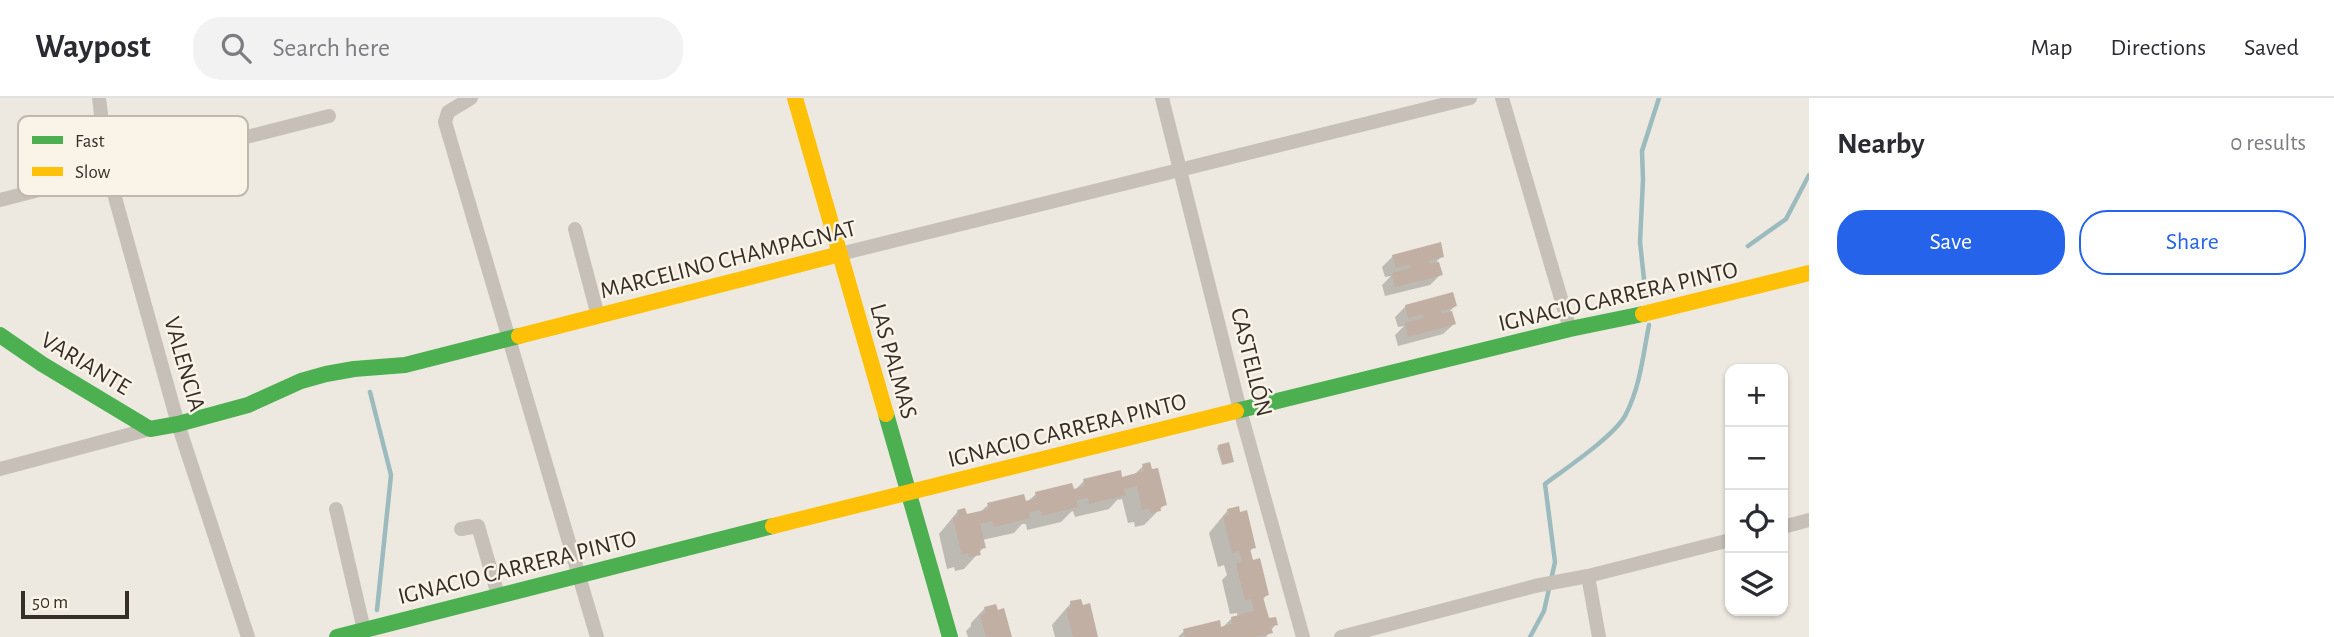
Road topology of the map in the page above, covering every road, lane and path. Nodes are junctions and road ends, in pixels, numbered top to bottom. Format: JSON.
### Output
{"nodes":[{"id":1,"x":99,"y":98,"type":"edge"},
{"id":2,"x":471,"y":98,"type":"edge"},
{"id":3,"x":795,"y":98,"type":"edge"},
{"id":4,"x":1162,"y":98,"type":"edge"},
{"id":5,"x":1470,"y":98,"type":"edge"},
{"id":6,"x":1503,"y":98,"type":"edge"},
{"id":7,"x":101,"y":116,"type":"edge"},
{"id":8,"x":329,"y":116,"type":"dead end"},
{"id":9,"x":248,"y":137,"type":"edge"},
{"id":10,"x":1180,"y":171,"type":"junction"},
{"id":11,"x":18,"y":195,"type":"edge"},
{"id":12,"x":115,"y":196,"type":"edge"},
{"id":13,"x":0,"y":200,"type":"edge"},
{"id":14,"x":575,"y":229,"type":"dead end"},
{"id":15,"x":840,"y":254,"type":"junction"},
{"id":16,"x":1809,"y":273,"type":"edge"},
{"id":17,"x":597,"y":316,"type":"junction"},
{"id":18,"x":1570,"y":330,"type":"junction"},
{"id":19,"x":0,"y":335,"type":"edge"},
{"id":20,"x":509,"y":338,"type":"junction"},
{"id":21,"x":1240,"y":410,"type":"junction"},
{"id":22,"x":178,"y":424,"type":"junction"},
{"id":23,"x":150,"y":429,"type":"junction"},
{"id":24,"x":0,"y":470,"type":"edge"},
{"id":25,"x":908,"y":493,"type":"junction"},
{"id":26,"x":336,"y":509,"type":"dead end"},
{"id":27,"x":1809,"y":520,"type":"edge"},
{"id":28,"x":1788,"y":526,"type":"edge"},
{"id":29,"x":461,"y":529,"type":"dead end"},
{"id":30,"x":1725,"y":541,"type":"edge"},
{"id":31,"x":578,"y":574,"type":"junction"},
{"id":32,"x":1588,"y":576,"type":"junction"},
{"id":33,"x":498,"y":595,"type":"junction"},
{"id":34,"x":365,"y":630,"type":"junction"},
{"id":35,"x":1348,"y":636,"type":"edge"},
{"id":36,"x":248,"y":637,"type":"edge"},
{"id":37,"x":337,"y":637,"type":"edge"},
{"id":38,"x":597,"y":637,"type":"edge"},
{"id":39,"x":950,"y":637,"type":"edge"},
{"id":40,"x":1303,"y":637,"type":"edge"},
{"id":41,"x":1599,"y":637,"type":"edge"}],
"edges":[{"from":1,"to":7,"type":"street","name":"VALENCIA"},
{"from":2,"to":20,"type":"street"},
{"from":3,"to":15,"type":"street","name":"LAS PALMAS"},
{"from":4,"to":10,"type":"street","name":"CASTELLÓN"},
{"from":5,"to":10,"type":"street","name":"MARCELINO CHAMPAGNAT"},
{"from":6,"to":18,"type":"street"},
{"from":8,"to":9,"type":"street"},
{"from":10,"to":15,"type":"street","name":"MARCELINO CHAMPAGNAT"},
{"from":10,"to":21,"type":"street","name":"CASTELLÓN"},
{"from":11,"to":13,"type":"street"},
{"from":12,"to":22,"type":"street","name":"VALENCIA"},
{"from":14,"to":17,"type":"street"},
{"from":15,"to":17,"type":"street","name":"MARCELINO CHAMPAGNAT"},
{"from":15,"to":25,"type":"street","name":"LAS PALMAS"},
{"from":16,"to":18,"type":"street","name":"IGNACIO CARRERA PINTO"},
{"from":17,"to":20,"type":"street","name":"MARCELINO CHAMPAGNAT"},
{"from":18,"to":21,"type":"street","name":"IGNACIO CARRERA PINTO"},
{"from":19,"to":23,"type":"street","name":"VARIANTE"},
{"from":20,"to":22,"type":"street","name":"MARCELINO CHAMPAGNAT"},
{"from":20,"to":31,"type":"street"},
{"from":21,"to":25,"type":"street","name":"IGNACIO CARRERA PINTO"},
{"from":21,"to":40,"type":"street","name":"CASTELLÓN"},
{"from":22,"to":23,"type":"street","name":"MARCELINO CHAMPAGNAT"},
{"from":22,"to":36,"type":"street","name":"VALENCIA"},
{"from":23,"to":24,"type":"street","name":"MARCELINO CHAMPAGNAT"},
{"from":25,"to":31,"type":"street","name":"IGNACIO CARRERA PINTO"},
{"from":25,"to":39,"type":"street","name":"LAS PALMAS"},
{"from":26,"to":34,"type":"street"},
{"from":27,"to":28,"type":"street"},
{"from":29,"to":33,"type":"street"},
{"from":30,"to":32,"type":"street"},
{"from":31,"to":33,"type":"street","name":"IGNACIO CARRERA PINTO"},
{"from":31,"to":38,"type":"street"},
{"from":32,"to":35,"type":"street"},
{"from":32,"to":41,"type":"street"},
{"from":33,"to":34,"type":"street","name":"IGNACIO CARRERA PINTO"},
{"from":34,"to":37,"type":"street","name":"IGNACIO CARRERA PINTO"}]}
